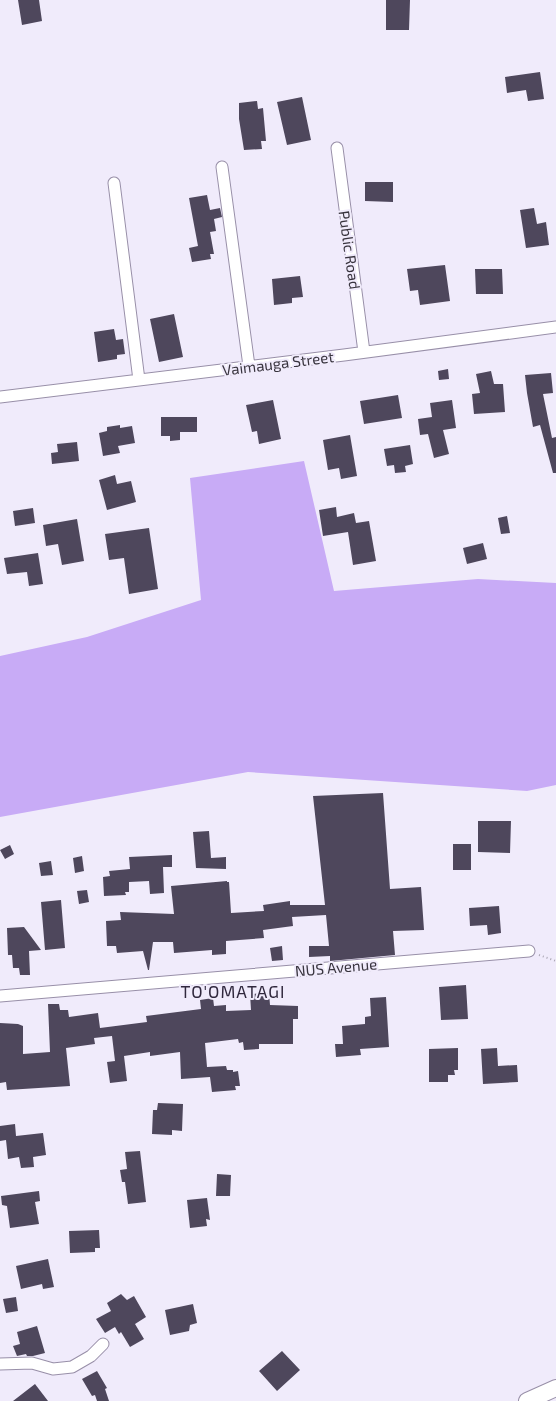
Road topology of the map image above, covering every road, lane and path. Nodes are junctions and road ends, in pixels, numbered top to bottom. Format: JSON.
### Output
{"nodes":[{"id":1,"x":337,"y":148,"type":"dead end"},
{"id":2,"x":222,"y":167,"type":"dead end"},
{"id":3,"x":114,"y":183,"type":"dead end"},
{"id":4,"x":556,"y":326,"type":"edge"},
{"id":5,"x":364,"y":352,"type":"junction"},
{"id":6,"x":249,"y":366,"type":"junction"},
{"id":7,"x":139,"y":380,"type":"junction"},
{"id":8,"x":0,"y":398,"type":"edge"},
{"id":9,"x":529,"y":951,"type":"joint"},
{"id":10,"x":556,"y":961,"type":"edge"},
{"id":11,"x":0,"y":996,"type":"edge"},
{"id":12,"x":103,"y":1344,"type":"dead end"},
{"id":13,"x":0,"y":1364,"type":"edge"},
{"id":14,"x":556,"y":1388,"type":"edge"},
{"id":15,"x":527,"y":1401,"type":"edge"}],
"edges":[{"from":1,"to":5,"type":"street","name":"Public Road"},
{"from":2,"to":6,"type":"street"},
{"from":3,"to":7,"type":"street"},
{"from":4,"to":5,"type":"street","name":"Vaimauga Street"},
{"from":5,"to":6,"type":"street","name":"Vaimauga Street"},
{"from":6,"to":7,"type":"street","name":"Vaimauga Street"},
{"from":7,"to":8,"type":"street","name":"Vaimauga Street"},
{"from":9,"to":10,"type":"path"},
{"from":9,"to":11,"type":"street","name":"NUS Avenue"},
{"from":12,"to":13,"type":"street"},
{"from":14,"to":15,"type":"street"}]}
